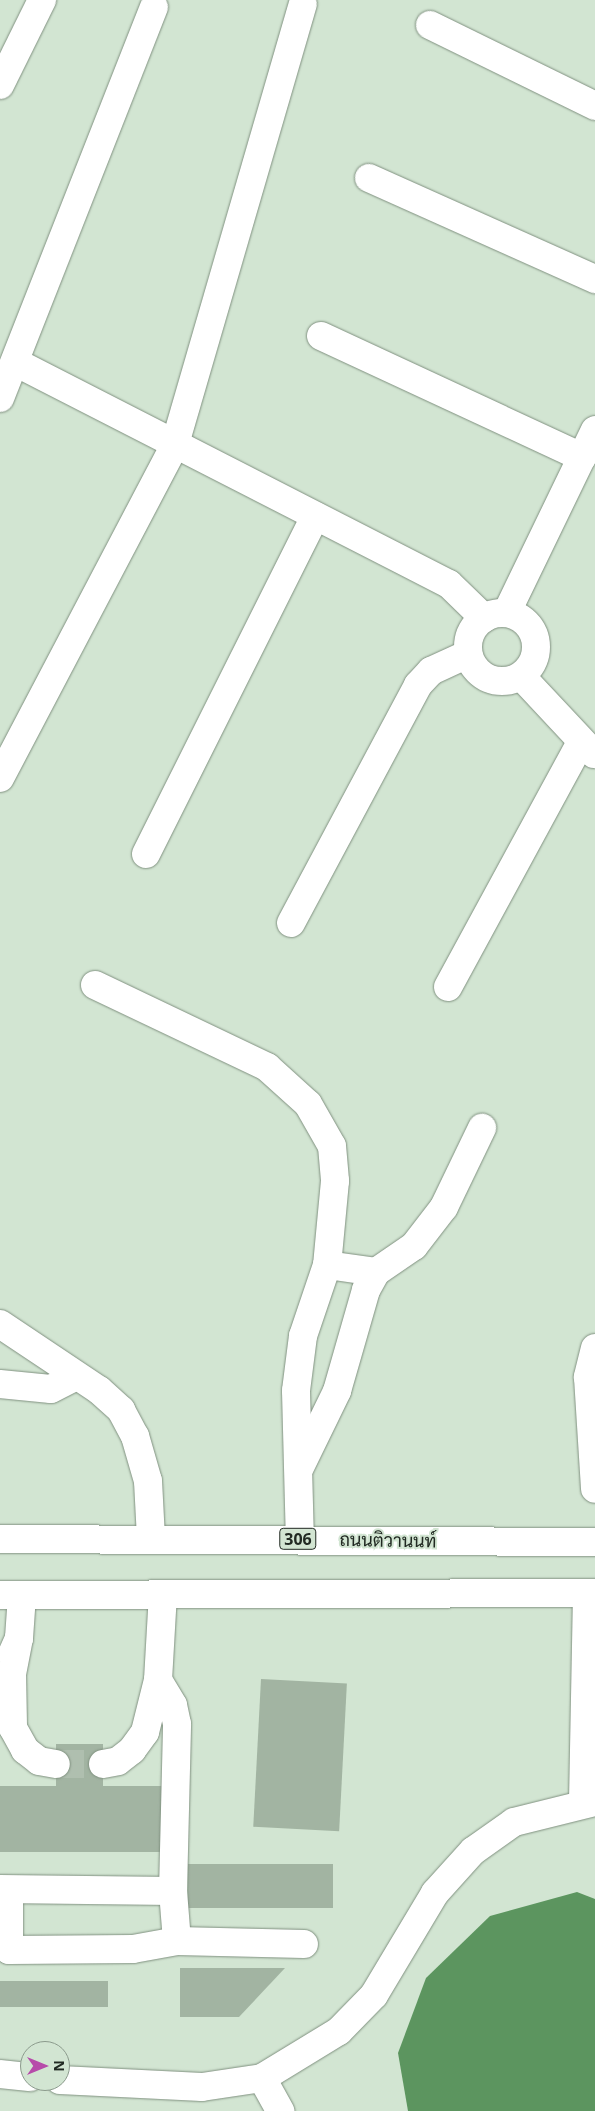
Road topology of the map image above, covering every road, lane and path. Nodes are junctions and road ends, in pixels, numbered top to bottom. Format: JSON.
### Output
{"nodes":[{"id":1,"x":42,"y":0,"type":"edge"},
{"id":2,"x":303,"y":4,"type":"dead end"},
{"id":3,"x":154,"y":7,"type":"dead end"},
{"id":4,"x":430,"y":25,"type":"dead end"},
{"id":5,"x":0,"y":85,"type":"edge"},
{"id":6,"x":595,"y":106,"type":"edge"},
{"id":7,"x":369,"y":178,"type":"dead end"},
{"id":8,"x":595,"y":279,"type":"edge"},
{"id":9,"x":321,"y":336,"type":"dead end"},
{"id":10,"x":17,"y":363,"type":"junction"},
{"id":11,"x":0,"y":398,"type":"edge"},
{"id":12,"x":595,"y":430,"type":"edge"},
{"id":13,"x":174,"y":444,"type":"junction"},
{"id":14,"x":582,"y":457,"type":"junction"},
{"id":15,"x":315,"y":516,"type":"junction"},
{"id":16,"x":495,"y":615,"type":"junction"},
{"id":17,"x":468,"y":654,"type":"junction"},
{"id":18,"x":521,"y":676,"type":"junction"},
{"id":19,"x":588,"y":749,"type":"edge"},
{"id":20,"x":0,"y":778,"type":"edge"},
{"id":21,"x":146,"y":854,"type":"dead end"},
{"id":22,"x":291,"y":923,"type":"dead end"},
{"id":23,"x":95,"y":985,"type":"dead end"},
{"id":24,"x":448,"y":986,"type":"dead end"},
{"id":25,"x":482,"y":1128,"type":"dead end"},
{"id":26,"x":326,"y":1265,"type":"junction"},
{"id":27,"x":376,"y":1272,"type":"junction"},
{"id":28,"x":0,"y":1324,"type":"edge"},
{"id":29,"x":595,"y":1348,"type":"edge"},
{"id":30,"x":76,"y":1376,"type":"junction"},
{"id":31,"x":0,"y":1384,"type":"edge"},
{"id":32,"x":298,"y":1471,"type":"junction"},
{"id":33,"x":595,"y":1489,"type":"edge"},
{"id":34,"x":0,"y":1538,"type":"edge"},
{"id":35,"x":151,"y":1538,"type":"junction"},
{"id":36,"x":300,"y":1539,"type":"junction"},
{"id":37,"x":595,"y":1542,"type":"edge"},
{"id":38,"x":591,"y":1593,"type":"edge"},
{"id":39,"x":163,"y":1594,"type":"junction"},
{"id":40,"x":11,"y":1595,"type":"edge"},
{"id":41,"x":19,"y":1638,"type":"junction"},
{"id":42,"x":0,"y":1680,"type":"edge"},
{"id":43,"x":158,"y":1680,"type":"junction"},
{"id":44,"x":56,"y":1764,"type":"tunnel mouth"},
{"id":45,"x":103,"y":1764,"type":"tunnel mouth"},
{"id":46,"x":589,"y":1802,"type":"edge"},
{"id":47,"x":4,"y":1889,"type":"edge"},
{"id":48,"x":172,"y":1891,"type":"junction"},
{"id":49,"x":177,"y":1941,"type":"junction"},
{"id":50,"x":304,"y":1944,"type":"dead end"},
{"id":51,"x":0,"y":2074,"type":"edge"},
{"id":52,"x":20,"y":2076,"type":"edge"},
{"id":53,"x":262,"y":2078,"type":"junction"},
{"id":54,"x":70,"y":2080,"type":"edge"},
{"id":55,"x":280,"y":2111,"type":"edge"}],
"edges":[{"from":1,"to":5,"type":"street"},
{"from":2,"to":13,"type":"street"},
{"from":3,"to":10,"type":"street"},
{"from":4,"to":6,"type":"street"},
{"from":7,"to":8,"type":"street"},
{"from":9,"to":14,"type":"street"},
{"from":10,"to":11,"type":"street"},
{"from":10,"to":13,"type":"street"},
{"from":12,"to":14,"type":"street"},
{"from":13,"to":15,"type":"street"},
{"from":13,"to":20,"type":"street"},
{"from":14,"to":16,"type":"street"},
{"from":15,"to":16,"type":"street"},
{"from":15,"to":21,"type":"street"},
{"from":16,"to":17,"type":"street"},
{"from":16,"to":18,"type":"street"},
{"from":17,"to":18,"type":"street"},
{"from":17,"to":22,"type":"street"},
{"from":18,"to":19,"type":"street"},
{"from":19,"to":24,"type":"street"},
{"from":23,"to":26,"type":"street"},
{"from":25,"to":27,"type":"street"},
{"from":26,"to":27,"type":"street"},
{"from":26,"to":32,"type":"street"},
{"from":27,"to":32,"type":"street"},
{"from":28,"to":30,"type":"street"},
{"from":29,"to":33,"type":"street"},
{"from":30,"to":31,"type":"street"},
{"from":30,"to":35,"type":"street"},
{"from":32,"to":36,"type":"street"},
{"from":34,"to":35,"type":"street","name":"ถนนติวานนท์","number":"306"},
{"from":35,"to":36,"type":"street","name":"ถนนติวานนท์","number":"306"},
{"from":36,"to":37,"type":"street","name":"ถนนติวานนท์","number":"306"},
{"from":38,"to":39,"type":"street"},
{"from":38,"to":46,"type":"street"},
{"from":39,"to":40,"type":"street"},
{"from":39,"to":43,"type":"street"},
{"from":40,"to":41,"type":"street"},
{"from":41,"to":42,"type":"street"},
{"from":41,"to":44,"type":"street"},
{"from":43,"to":45,"type":"street"},
{"from":43,"to":48,"type":"street"},
{"from":46,"to":53,"type":"street"},
{"from":47,"to":48,"type":"street"},
{"from":47,"to":49,"type":"street"},
{"from":48,"to":49,"type":"street"},
{"from":49,"to":50,"type":"street"},
{"from":51,"to":52,"type":"street"},
{"from":53,"to":54,"type":"street"},
{"from":53,"to":55,"type":"street"}]}
